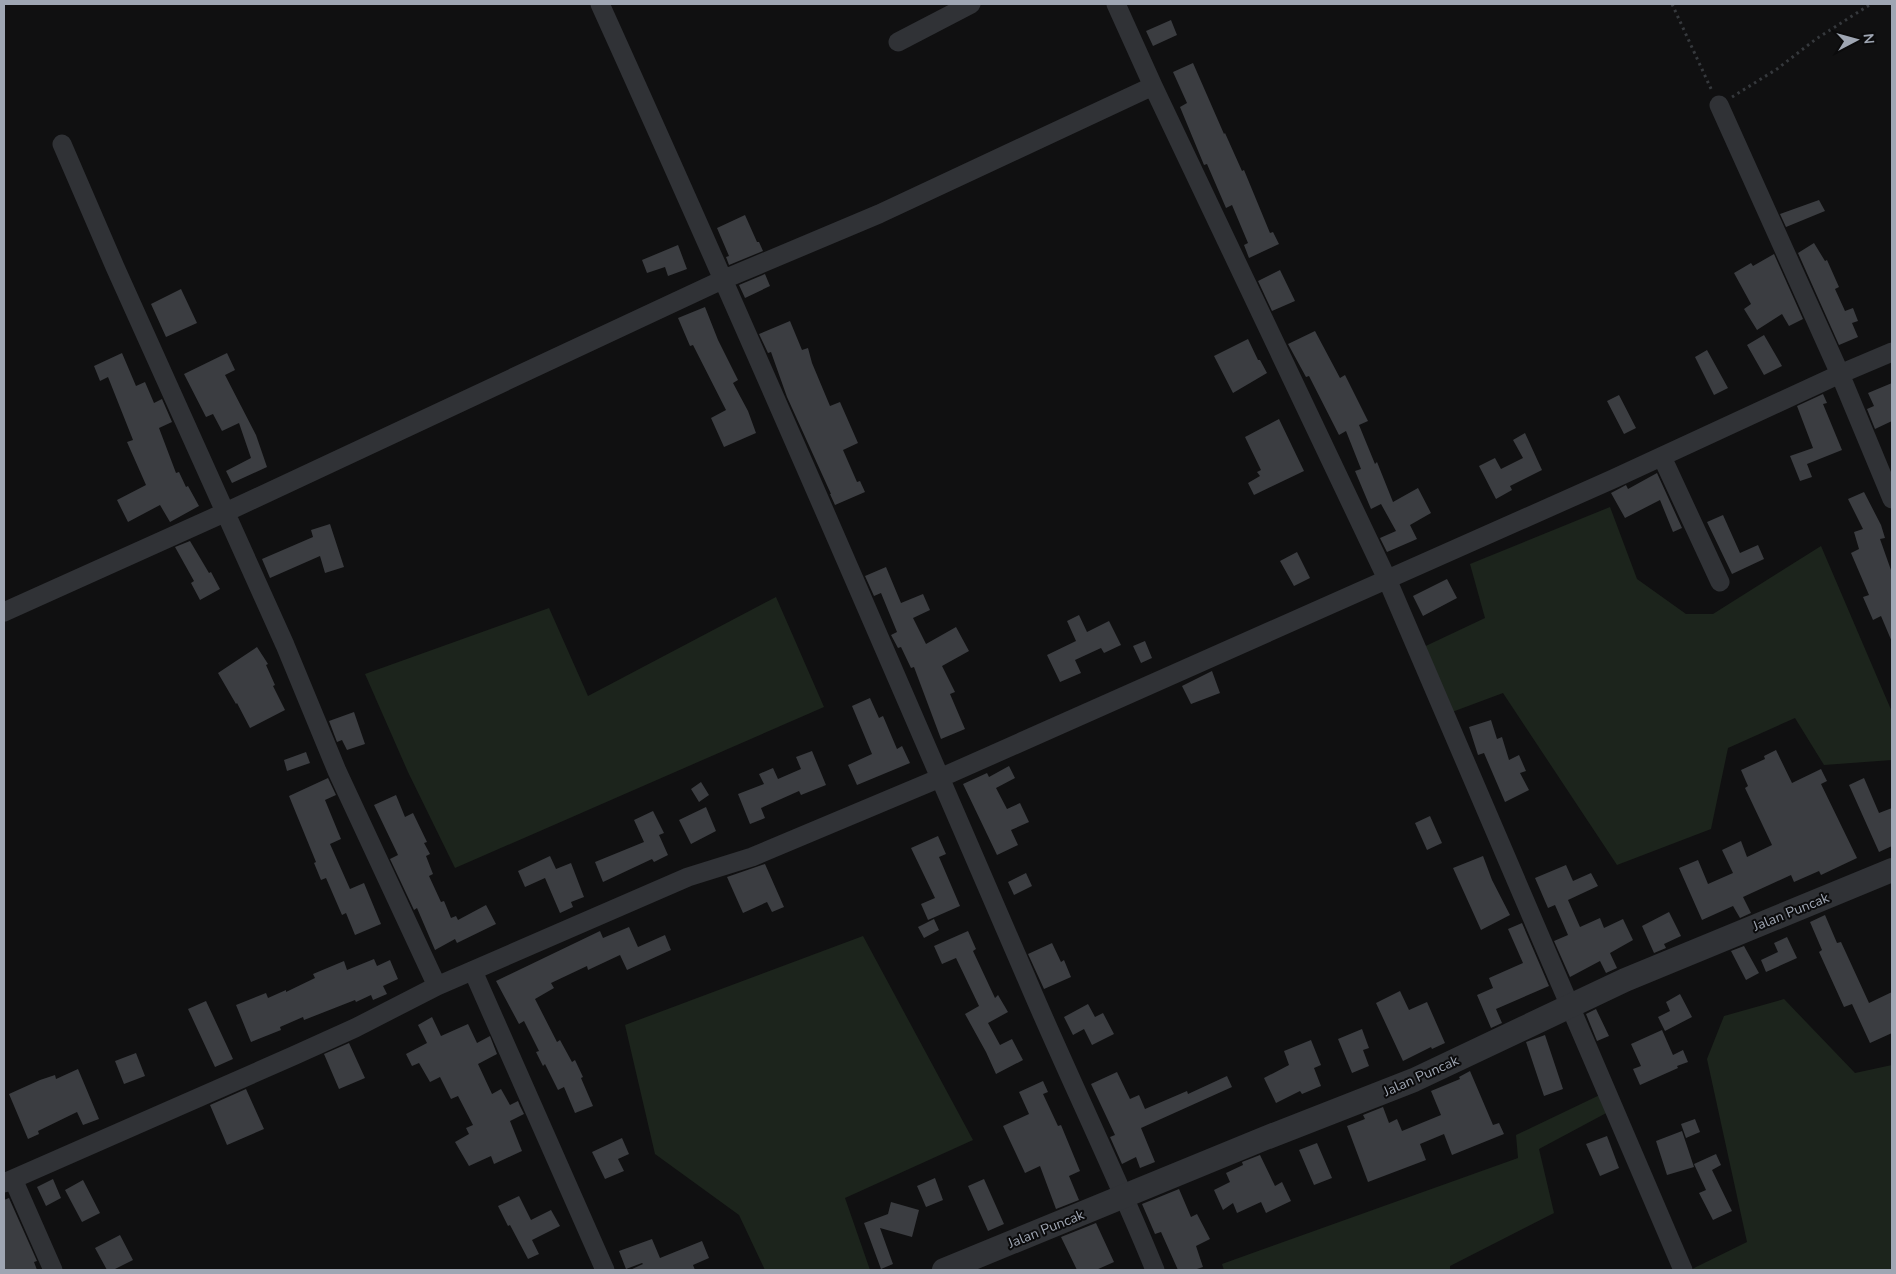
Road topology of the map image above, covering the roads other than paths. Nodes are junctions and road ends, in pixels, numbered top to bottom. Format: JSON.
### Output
{"nodes":[{"id":1,"x":600,"y":4,"type":"edge"},
{"id":2,"x":971,"y":4,"type":"edge"},
{"id":3,"x":1116,"y":4,"type":"edge"},
{"id":4,"x":898,"y":42,"type":"dead end"},
{"id":5,"x":1153,"y":86,"type":"junction"},
{"id":6,"x":1719,"y":105,"type":"road end"},
{"id":7,"x":62,"y":144,"type":"dead end"},
{"id":8,"x":722,"y":280,"type":"junction"},
{"id":9,"x":1892,"y":352,"type":"edge"},
{"id":10,"x":1840,"y":374,"type":"junction"},
{"id":11,"x":1662,"y":457,"type":"junction"},
{"id":12,"x":1892,"y":499,"type":"edge"},
{"id":13,"x":226,"y":512,"type":"junction"},
{"id":14,"x":1387,"y":579,"type":"junction"},
{"id":15,"x":1720,"y":582,"type":"dead end"},
{"id":16,"x":4,"y":612,"type":"edge"},
{"id":17,"x":940,"y":778,"type":"junction"},
{"id":18,"x":1892,"y":870,"type":"edge"},
{"id":19,"x":473,"y":971,"type":"junction"},
{"id":20,"x":437,"y":986,"type":"junction"},
{"id":21,"x":1568,"y":1006,"type":"junction"},
{"id":22,"x":8,"y":1181,"type":"edge"},
{"id":23,"x":1125,"y":1196,"type":"junction"},
{"id":24,"x":53,"y":1270,"type":"edge"},
{"id":25,"x":605,"y":1270,"type":"edge"},
{"id":26,"x":944,"y":1270,"type":"edge"},
{"id":27,"x":1156,"y":1270,"type":"edge"},
{"id":28,"x":1683,"y":1270,"type":"edge"}],
"edges":[{"from":1,"to":8,"type":"street"},
{"from":2,"to":4,"type":"street"},
{"from":3,"to":5,"type":"street"},
{"from":5,"to":8,"type":"street"},
{"from":5,"to":14,"type":"street"},
{"from":6,"to":10,"type":"street"},
{"from":7,"to":13,"type":"street"},
{"from":8,"to":13,"type":"street"},
{"from":8,"to":17,"type":"street"},
{"from":9,"to":10,"type":"street"},
{"from":10,"to":11,"type":"street"},
{"from":10,"to":12,"type":"street"},
{"from":11,"to":14,"type":"street"},
{"from":11,"to":15,"type":"street"},
{"from":13,"to":16,"type":"street"},
{"from":13,"to":20,"type":"street"},
{"from":14,"to":17,"type":"street"},
{"from":14,"to":21,"type":"street"},
{"from":17,"to":19,"type":"street"},
{"from":17,"to":23,"type":"street"},
{"from":18,"to":21,"type":"street","name":"Jalan Puncak"},
{"from":19,"to":20,"type":"street"},
{"from":19,"to":25,"type":"street"},
{"from":20,"to":22,"type":"street"},
{"from":21,"to":23,"type":"street","name":"Jalan Puncak"},
{"from":21,"to":28,"type":"street"},
{"from":22,"to":24,"type":"street"},
{"from":23,"to":26,"type":"street","name":"Jalan Puncak"},
{"from":23,"to":27,"type":"street"}]}
